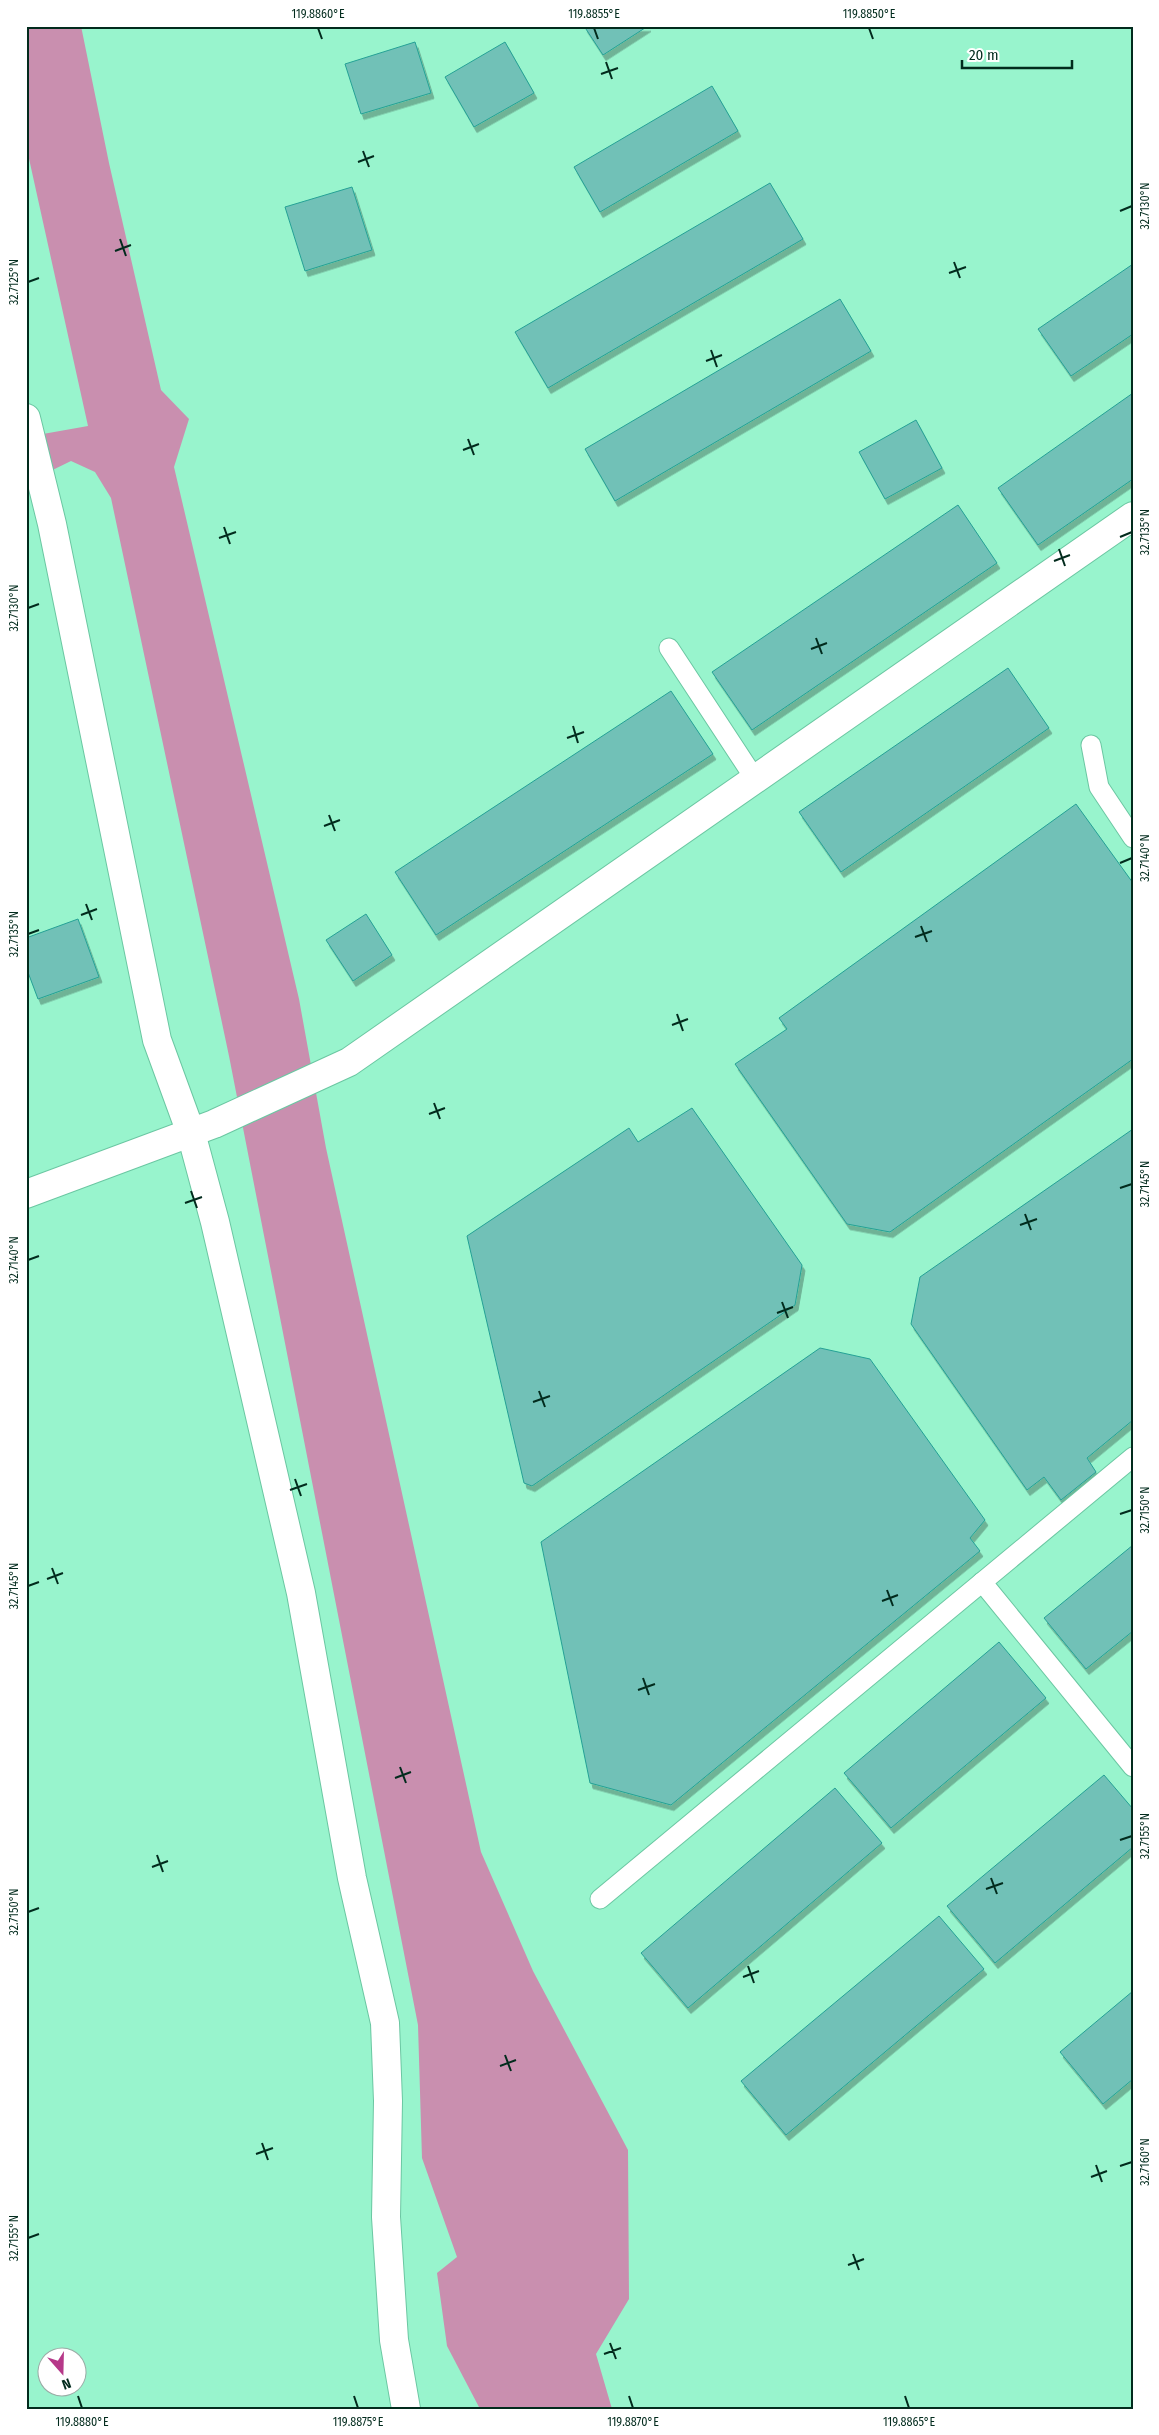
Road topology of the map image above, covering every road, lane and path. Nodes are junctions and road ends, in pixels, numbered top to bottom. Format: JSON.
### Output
{"nodes":[{"id":1,"x":26,"y":418,"type":"edge"},
{"id":2,"x":1133,"y":516,"type":"edge"},
{"id":3,"x":669,"y":648,"type":"dead end"},
{"id":4,"x":1091,"y":745,"type":"dead end"},
{"id":5,"x":755,"y":779,"type":"junction"},
{"id":6,"x":1133,"y":838,"type":"edge"},
{"id":7,"x":202,"y":1128,"type":"junction"},
{"id":8,"x":26,"y":1194,"type":"edge"},
{"id":9,"x":1133,"y":1457,"type":"edge"},
{"id":10,"x":982,"y":1582,"type":"junction"},
{"id":11,"x":1133,"y":1767,"type":"edge"},
{"id":12,"x":600,"y":1898,"type":"dead end"},
{"id":13,"x":406,"y":2409,"type":"edge"}],
"edges":[{"from":1,"to":7,"type":"street"},
{"from":2,"to":5,"type":"street"},
{"from":3,"to":5,"type":"lane"},
{"from":4,"to":6,"type":"lane"},
{"from":5,"to":7,"type":"street"},
{"from":7,"to":8,"type":"street"},
{"from":7,"to":13,"type":"street"},
{"from":9,"to":10,"type":"lane"},
{"from":10,"to":11,"type":"lane"},
{"from":10,"to":12,"type":"lane"}]}
